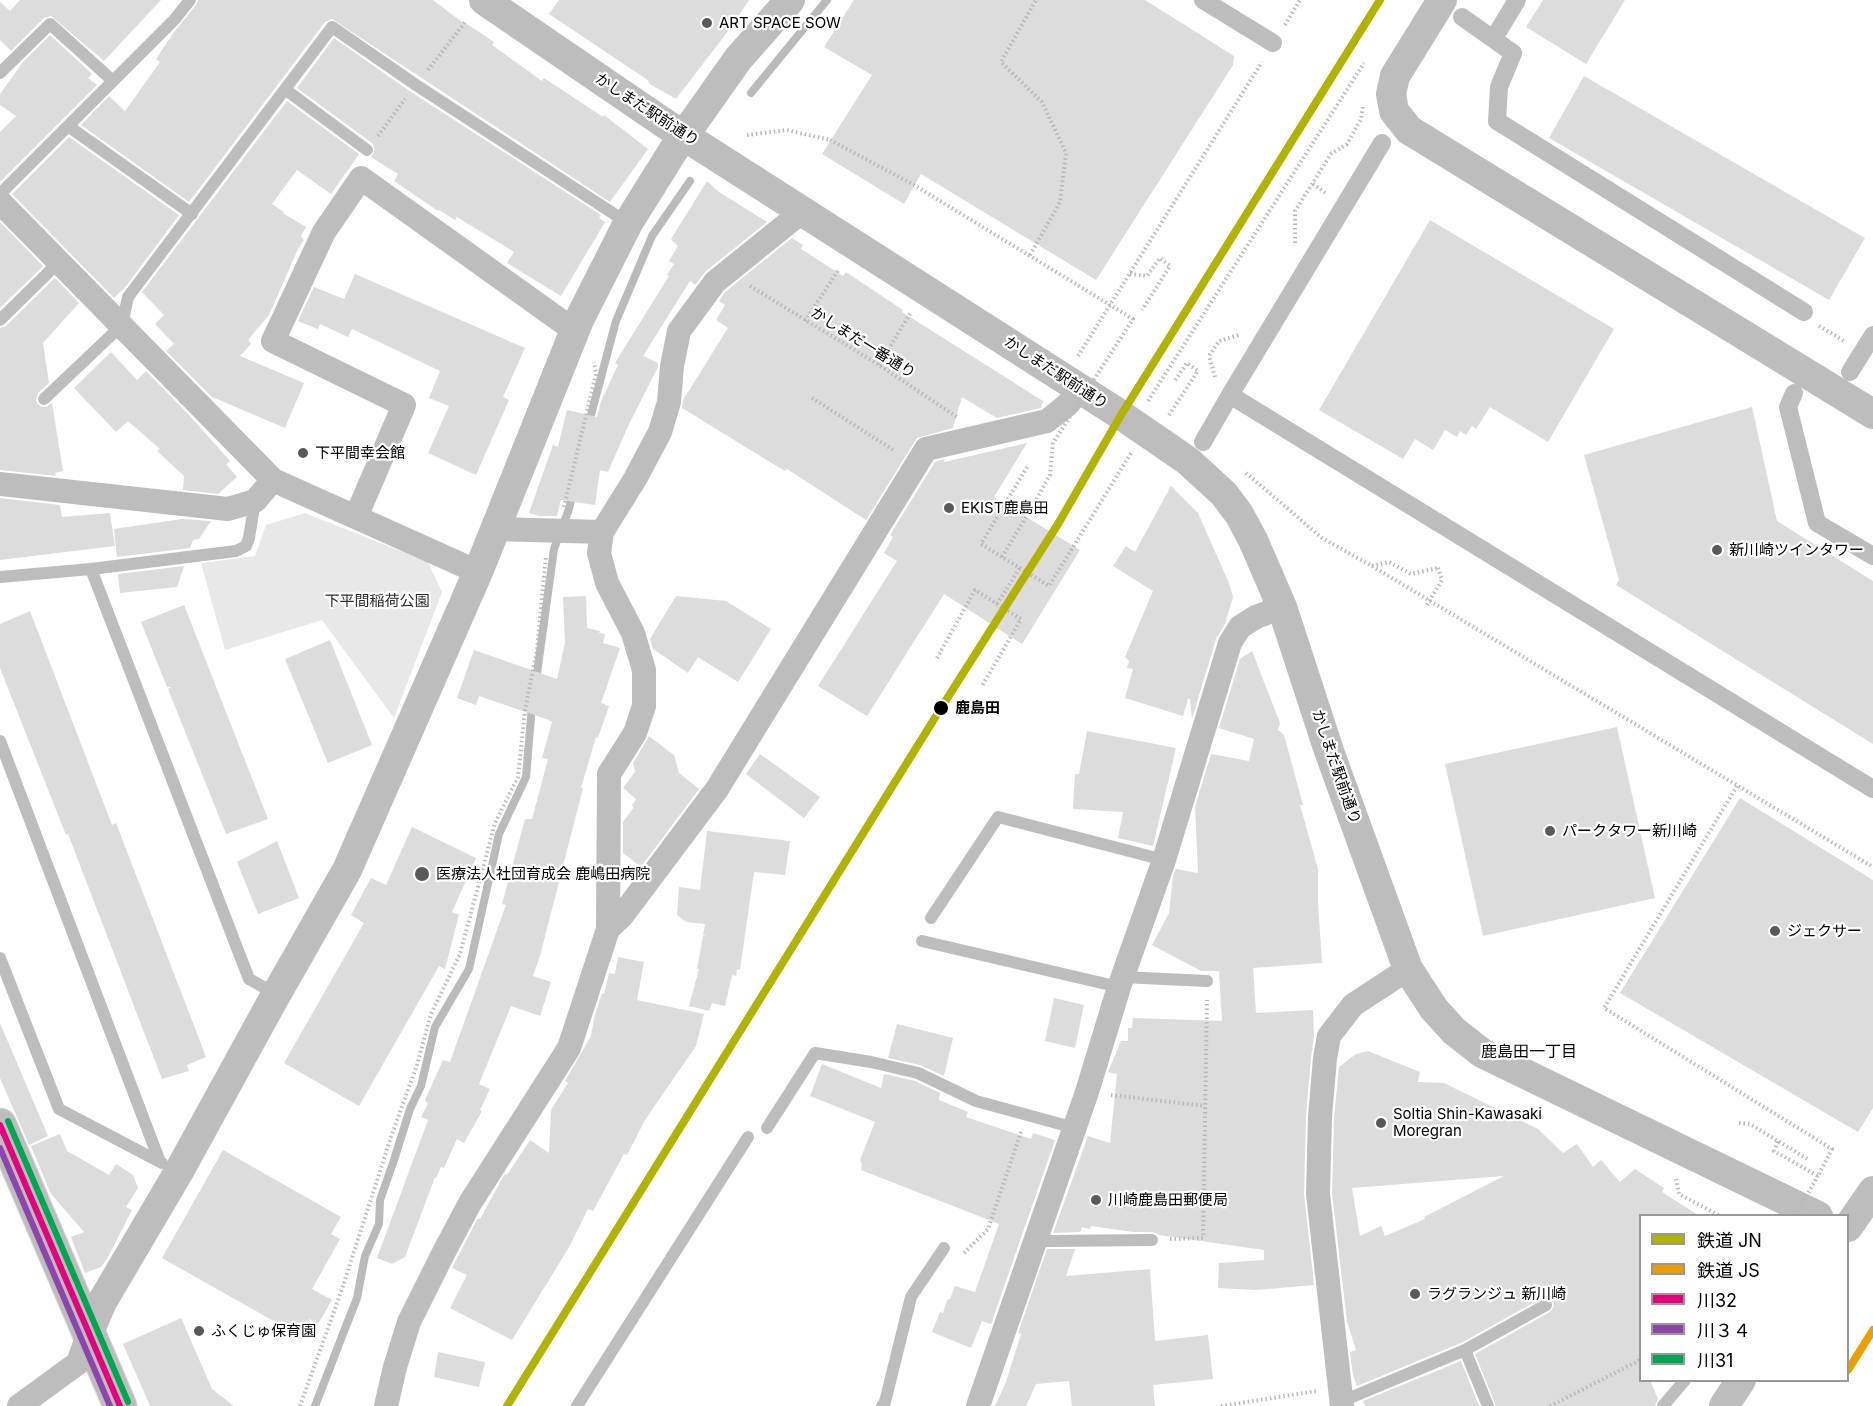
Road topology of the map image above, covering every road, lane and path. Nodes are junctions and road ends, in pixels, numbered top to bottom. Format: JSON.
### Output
{"nodes":[{"id":1,"x":190,"y":0,"type":"edge"},
{"id":2,"x":790,"y":0,"type":"edge"},
{"id":3,"x":1036,"y":0,"type":"edge"},
{"id":4,"x":1203,"y":0,"type":"edge"},
{"id":5,"x":1300,"y":0,"type":"edge"},
{"id":6,"x":1517,"y":0,"type":"edge"},
{"id":7,"x":1452,"y":8,"type":"edge"},
{"id":8,"x":476,"y":9,"type":"edge"},
{"id":9,"x":1494,"y":39,"type":"junction"},
{"id":10,"x":1273,"y":43,"type":"junction"},
{"id":11,"x":1365,"y":72,"type":"dead end"},
{"id":12,"x":0,"y":73,"type":"edge"},
{"id":13,"x":113,"y":81,"type":"junction"},
{"id":14,"x":416,"y":85,"type":"junction"},
{"id":15,"x":286,"y":90,"type":"junction"},
{"id":16,"x":1365,"y":99,"type":"dead end"},
{"id":17,"x":68,"y":126,"type":"junction"},
{"id":18,"x":685,"y":135,"type":"junction"},
{"id":19,"x":747,"y":135,"type":"dead end"},
{"id":20,"x":1382,"y":142,"type":"dead end"},
{"id":21,"x":367,"y":150,"type":"joint"},
{"id":22,"x":0,"y":194,"type":"edge"},
{"id":23,"x":0,"y":202,"type":"edge"},
{"id":24,"x":803,"y":211,"type":"junction"},
{"id":25,"x":192,"y":214,"type":"junction"},
{"id":26,"x":628,"y":223,"type":"junction"},
{"id":27,"x":1295,"y":244,"type":"dead end"},
{"id":28,"x":1030,"y":255,"type":"junction"},
{"id":29,"x":59,"y":262,"type":"junction"},
{"id":30,"x":843,"y":263,"type":"dead end"},
{"id":31,"x":728,"y":272,"type":"junction"},
{"id":32,"x":1130,"y":273,"type":"junction"},
{"id":33,"x":913,"y":308,"type":"dead end"},
{"id":34,"x":1142,"y":310,"type":"dead end"},
{"id":35,"x":1804,"y":312,"type":"joint"},
{"id":36,"x":0,"y":320,"type":"edge"},
{"id":37,"x":805,"y":321,"type":"junction"},
{"id":38,"x":122,"y":325,"type":"junction"},
{"id":39,"x":1249,"y":333,"type":"dead end"},
{"id":40,"x":1873,"y":335,"type":"edge"},
{"id":41,"x":584,"y":342,"type":"junction"},
{"id":42,"x":1863,"y":352,"type":"junction"},
{"id":43,"x":879,"y":365,"type":"junction"},
{"id":44,"x":1850,"y":372,"type":"dead end"},
{"id":45,"x":1077,"y":376,"type":"junction"},
{"id":46,"x":1174,"y":382,"type":"dead end"},
{"id":47,"x":1210,"y":385,"type":"dead end"},
{"id":48,"x":1794,"y":393,"type":"dead end"},
{"id":49,"x":1230,"y":395,"type":"junction"},
{"id":50,"x":812,"y":398,"type":"dead end"},
{"id":51,"x":44,"y":399,"type":"dead end"},
{"id":52,"x":1143,"y":409,"type":"dead end"},
{"id":53,"x":1873,"y":414,"type":"edge"},
{"id":54,"x":1165,"y":421,"type":"dead end"},
{"id":55,"x":984,"y":437,"type":"junction"},
{"id":56,"x":1203,"y":442,"type":"dead end"},
{"id":57,"x":1134,"y":448,"type":"dead end"},
{"id":58,"x":916,"y":465,"type":"junction"},
{"id":59,"x":1027,"y":467,"type":"dead end"},
{"id":60,"x":1241,"y":469,"type":"dead end"},
{"id":61,"x":273,"y":480,"type":"junction"},
{"id":62,"x":0,"y":484,"type":"edge"},
{"id":63,"x":255,"y":501,"type":"junction"},
{"id":64,"x":356,"y":517,"type":"junction"},
{"id":65,"x":495,"y":529,"type":"junction"},
{"id":66,"x":554,"y":531,"type":"junction"},
{"id":67,"x":602,"y":532,"type":"junction"},
{"id":68,"x":1873,"y":556,"type":"edge"},
{"id":69,"x":1001,"y":557,"type":"junction"},
{"id":70,"x":1372,"y":566,"type":"junction"},
{"id":71,"x":1020,"y":568,"type":"junction"},
{"id":72,"x":91,"y":569,"type":"junction"},
{"id":73,"x":478,"y":572,"type":"junction"},
{"id":74,"x":0,"y":577,"type":"edge"},
{"id":75,"x":998,"y":604,"type":"junction"},
{"id":76,"x":1427,"y":605,"type":"dead end"},
{"id":77,"x":1282,"y":607,"type":"junction"},
{"id":78,"x":937,"y":658,"type":"dead end"},
{"id":79,"x":982,"y":686,"type":"dead end"},
{"id":80,"x":0,"y":741,"type":"edge"},
{"id":81,"x":1737,"y":786,"type":"junction"},
{"id":82,"x":1873,"y":789,"type":"edge"},
{"id":83,"x":1164,"y":860,"type":"junction"},
{"id":84,"x":1873,"y":867,"type":"edge"},
{"id":85,"x":931,"y":918,"type":"dead end"},
{"id":86,"x":608,"y":929,"type":"junction"},
{"id":87,"x":922,"y":941,"type":"dead end"},
{"id":88,"x":0,"y":958,"type":"edge"},
{"id":89,"x":1408,"y":969,"type":"junction"},
{"id":90,"x":1207,"y":981,"type":"joint"},
{"id":91,"x":1121,"y":982,"type":"junction"},
{"id":92,"x":276,"y":994,"type":"junction"},
{"id":93,"x":1087,"y":1092,"type":"junction"},
{"id":94,"x":1205,"y":1106,"type":"junction"},
{"id":95,"x":1738,"y":1123,"type":"dead end"},
{"id":96,"x":0,"y":1125,"type":"edge"},
{"id":97,"x":767,"y":1128,"type":"dead end"},
{"id":98,"x":1075,"y":1128,"type":"junction"},
{"id":99,"x":748,"y":1137,"type":"dead end"},
{"id":100,"x":1779,"y":1141,"type":"junction"},
{"id":101,"x":1809,"y":1160,"type":"dead end"},
{"id":102,"x":169,"y":1168,"type":"junction"},
{"id":103,"x":1818,"y":1176,"type":"junction"},
{"id":104,"x":1676,"y":1178,"type":"dead end"},
{"id":105,"x":1873,"y":1191,"type":"edge"},
{"id":106,"x":1718,"y":1214,"type":"edge"},
{"id":107,"x":1796,"y":1214,"type":"edge"},
{"id":108,"x":1816,"y":1214,"type":"edge"},
{"id":109,"x":1849,"y":1226,"type":"edge"},
{"id":110,"x":1037,"y":1237,"type":"junction"},
{"id":111,"x":1152,"y":1240,"type":"joint"},
{"id":112,"x":944,"y":1248,"type":"dead end"},
{"id":113,"x":1546,"y":1305,"type":"dead end"},
{"id":114,"x":89,"y":1332,"type":"junction"},
{"id":115,"x":1465,"y":1350,"type":"junction"},
{"id":116,"x":1639,"y":1361,"type":"edge"},
{"id":117,"x":1683,"y":1382,"type":"edge"},
{"id":118,"x":1740,"y":1382,"type":"edge"},
{"id":119,"x":1340,"y":1399,"type":"edge"},
{"id":120,"x":19,"y":1406,"type":"edge"},
{"id":121,"x":120,"y":1406,"type":"edge"},
{"id":122,"x":300,"y":1406,"type":"edge"},
{"id":123,"x":386,"y":1406,"type":"edge"},
{"id":124,"x":577,"y":1406,"type":"edge"},
{"id":125,"x":882,"y":1406,"type":"edge"},
{"id":126,"x":978,"y":1406,"type":"edge"},
{"id":127,"x":1221,"y":1406,"type":"edge"},
{"id":128,"x":1488,"y":1406,"type":"edge"},
{"id":129,"x":1550,"y":1406,"type":"edge"},
{"id":130,"x":1663,"y":1406,"type":"edge"},
{"id":131,"x":1724,"y":1406,"type":"edge"}],
"edges":[{"from":1,"to":13,"type":"lane"},
{"from":2,"to":18,"type":"street"},
{"from":3,"to":28,"type":"path"},
{"from":4,"to":10,"type":"street"},
{"from":5,"to":10,"type":"path"},
{"from":6,"to":9,"type":"street"},
{"from":7,"to":9,"type":"street"},
{"from":7,"to":53,"type":"street"},
{"from":8,"to":14,"type":"path"},
{"from":8,"to":18,"type":"street","name":"かしまだ駅前通り"},
{"from":9,"to":35,"type":"street"},
{"from":10,"to":32,"type":"path"},
{"from":11,"to":52,"type":"path"},
{"from":12,"to":13,"type":"lane"},
{"from":13,"to":17,"type":"lane"},
{"from":14,"to":15,"type":"lane"},
{"from":14,"to":21,"type":"path"},
{"from":14,"to":26,"type":"lane"},
{"from":15,"to":21,"type":"lane"},
{"from":15,"to":25,"type":"lane"},
{"from":16,"to":27,"type":"path"},
{"from":17,"to":22,"type":"lane"},
{"from":17,"to":25,"type":"lane"},
{"from":18,"to":24,"type":"street","name":"かしまだ駅前通り"},
{"from":18,"to":26,"type":"street"},
{"from":19,"to":28,"type":"path","bridge":true},
{"from":20,"to":49,"type":"street"},
{"from":23,"to":29,"type":"street"},
{"from":24,"to":31,"type":"street"},
{"from":24,"to":45,"type":"street","name":"かしまだ駅前通り"},
{"from":25,"to":38,"type":"lane"},
{"from":26,"to":41,"type":"street"},
{"from":28,"to":69,"type":"path","bridge":true},
{"from":29,"to":36,"type":"lane"},
{"from":29,"to":38,"type":"street"},
{"from":30,"to":37,"type":"path"},
{"from":31,"to":37,"type":"path","name":"かしまだ一番通り"},
{"from":31,"to":67,"type":"street"},
{"from":32,"to":34,"type":"path"},
{"from":32,"to":45,"type":"path"},
{"from":33,"to":43,"type":"path"},
{"from":35,"to":42,"type":"path"},
{"from":37,"to":43,"type":"path","name":"かしまだ一番通り"},
{"from":38,"to":51,"type":"lane"},
{"from":38,"to":61,"type":"street"},
{"from":39,"to":47,"type":"path"},
{"from":40,"to":42,"type":"street"},
{"from":41,"to":64,"type":"street"},
{"from":41,"to":65,"type":"street"},
{"from":41,"to":66,"type":"path"},
{"from":42,"to":44,"type":"street"},
{"from":43,"to":55,"type":"path","name":"かしまだ一番通り"},
{"from":45,"to":55,"type":"street"},
{"from":45,"to":77,"type":"street","name":"かしまだ駅前通り"},
{"from":46,"to":54,"type":"path"},
{"from":48,"to":68,"type":"street"},
{"from":49,"to":56,"type":"street"},
{"from":49,"to":82,"type":"street"},
{"from":50,"to":58,"type":"path"},
{"from":55,"to":58,"type":"street"},
{"from":57,"to":71,"type":"path"},
{"from":58,"to":86,"type":"street"},
{"from":59,"to":69,"type":"path"},
{"from":60,"to":70,"type":"path"},
{"from":61,"to":63,"type":"street"},
{"from":61,"to":64,"type":"street"},
{"from":62,"to":63,"type":"street"},
{"from":63,"to":72,"type":"lane"},
{"from":64,"to":73,"type":"street"},
{"from":65,"to":66,"type":"street"},
{"from":65,"to":73,"type":"street"},
{"from":66,"to":67,"type":"street"},
{"from":66,"to":122,"type":"path"},
{"from":67,"to":86,"type":"street"},
{"from":69,"to":71,"type":"path"},
{"from":70,"to":76,"type":"path","bridge":true},
{"from":70,"to":81,"type":"path"},
{"from":71,"to":75,"type":"path"},
{"from":72,"to":74,"type":"lane"},
{"from":72,"to":92,"type":"lane"},
{"from":73,"to":92,"type":"street"},
{"from":75,"to":78,"type":"path"},
{"from":75,"to":79,"type":"path"},
{"from":77,"to":83,"type":"street"},
{"from":77,"to":89,"type":"street","name":"かしまだ駅前通り"},
{"from":80,"to":102,"type":"lane"},
{"from":81,"to":84,"type":"path"},
{"from":81,"to":103,"type":"path"},
{"from":83,"to":85,"type":"lane"},
{"from":83,"to":91,"type":"street"},
{"from":86,"to":123,"type":"street"},
{"from":87,"to":91,"type":"lane"},
{"from":88,"to":102,"type":"lane"},
{"from":89,"to":108,"type":"street","name":"かしまだ駅前通り"},
{"from":89,"to":119,"type":"street"},
{"from":90,"to":91,"type":"lane"},
{"from":90,"to":94,"type":"path"},
{"from":91,"to":93,"type":"street"},
{"from":92,"to":102,"type":"street"},
{"from":93,"to":94,"type":"path"},
{"from":93,"to":98,"type":"street"},
{"from":94,"to":111,"type":"path"},
{"from":95,"to":100,"type":"path"},
{"from":96,"to":114,"type":"highway"},
{"from":97,"to":98,"type":"lane"},
{"from":98,"to":110,"type":"street"},
{"from":99,"to":124,"type":"lane"},
{"from":100,"to":101,"type":"path"},
{"from":100,"to":103,"type":"path"},
{"from":102,"to":114,"type":"street"},
{"from":103,"to":107,"type":"path","bridge":true},
{"from":104,"to":106,"type":"path"},
{"from":105,"to":109,"type":"street"},
{"from":110,"to":111,"type":"lane"},
{"from":110,"to":126,"type":"street"},
{"from":112,"to":125,"type":"lane"},
{"from":113,"to":115,"type":"lane"},
{"from":114,"to":120,"type":"street"},
{"from":114,"to":121,"type":"highway"},
{"from":115,"to":119,"type":"lane"},
{"from":115,"to":128,"type":"lane"},
{"from":116,"to":129,"type":"path"},
{"from":117,"to":130,"type":"lane"},
{"from":118,"to":131,"type":"street"},
{"from":119,"to":127,"type":"path"}]}
